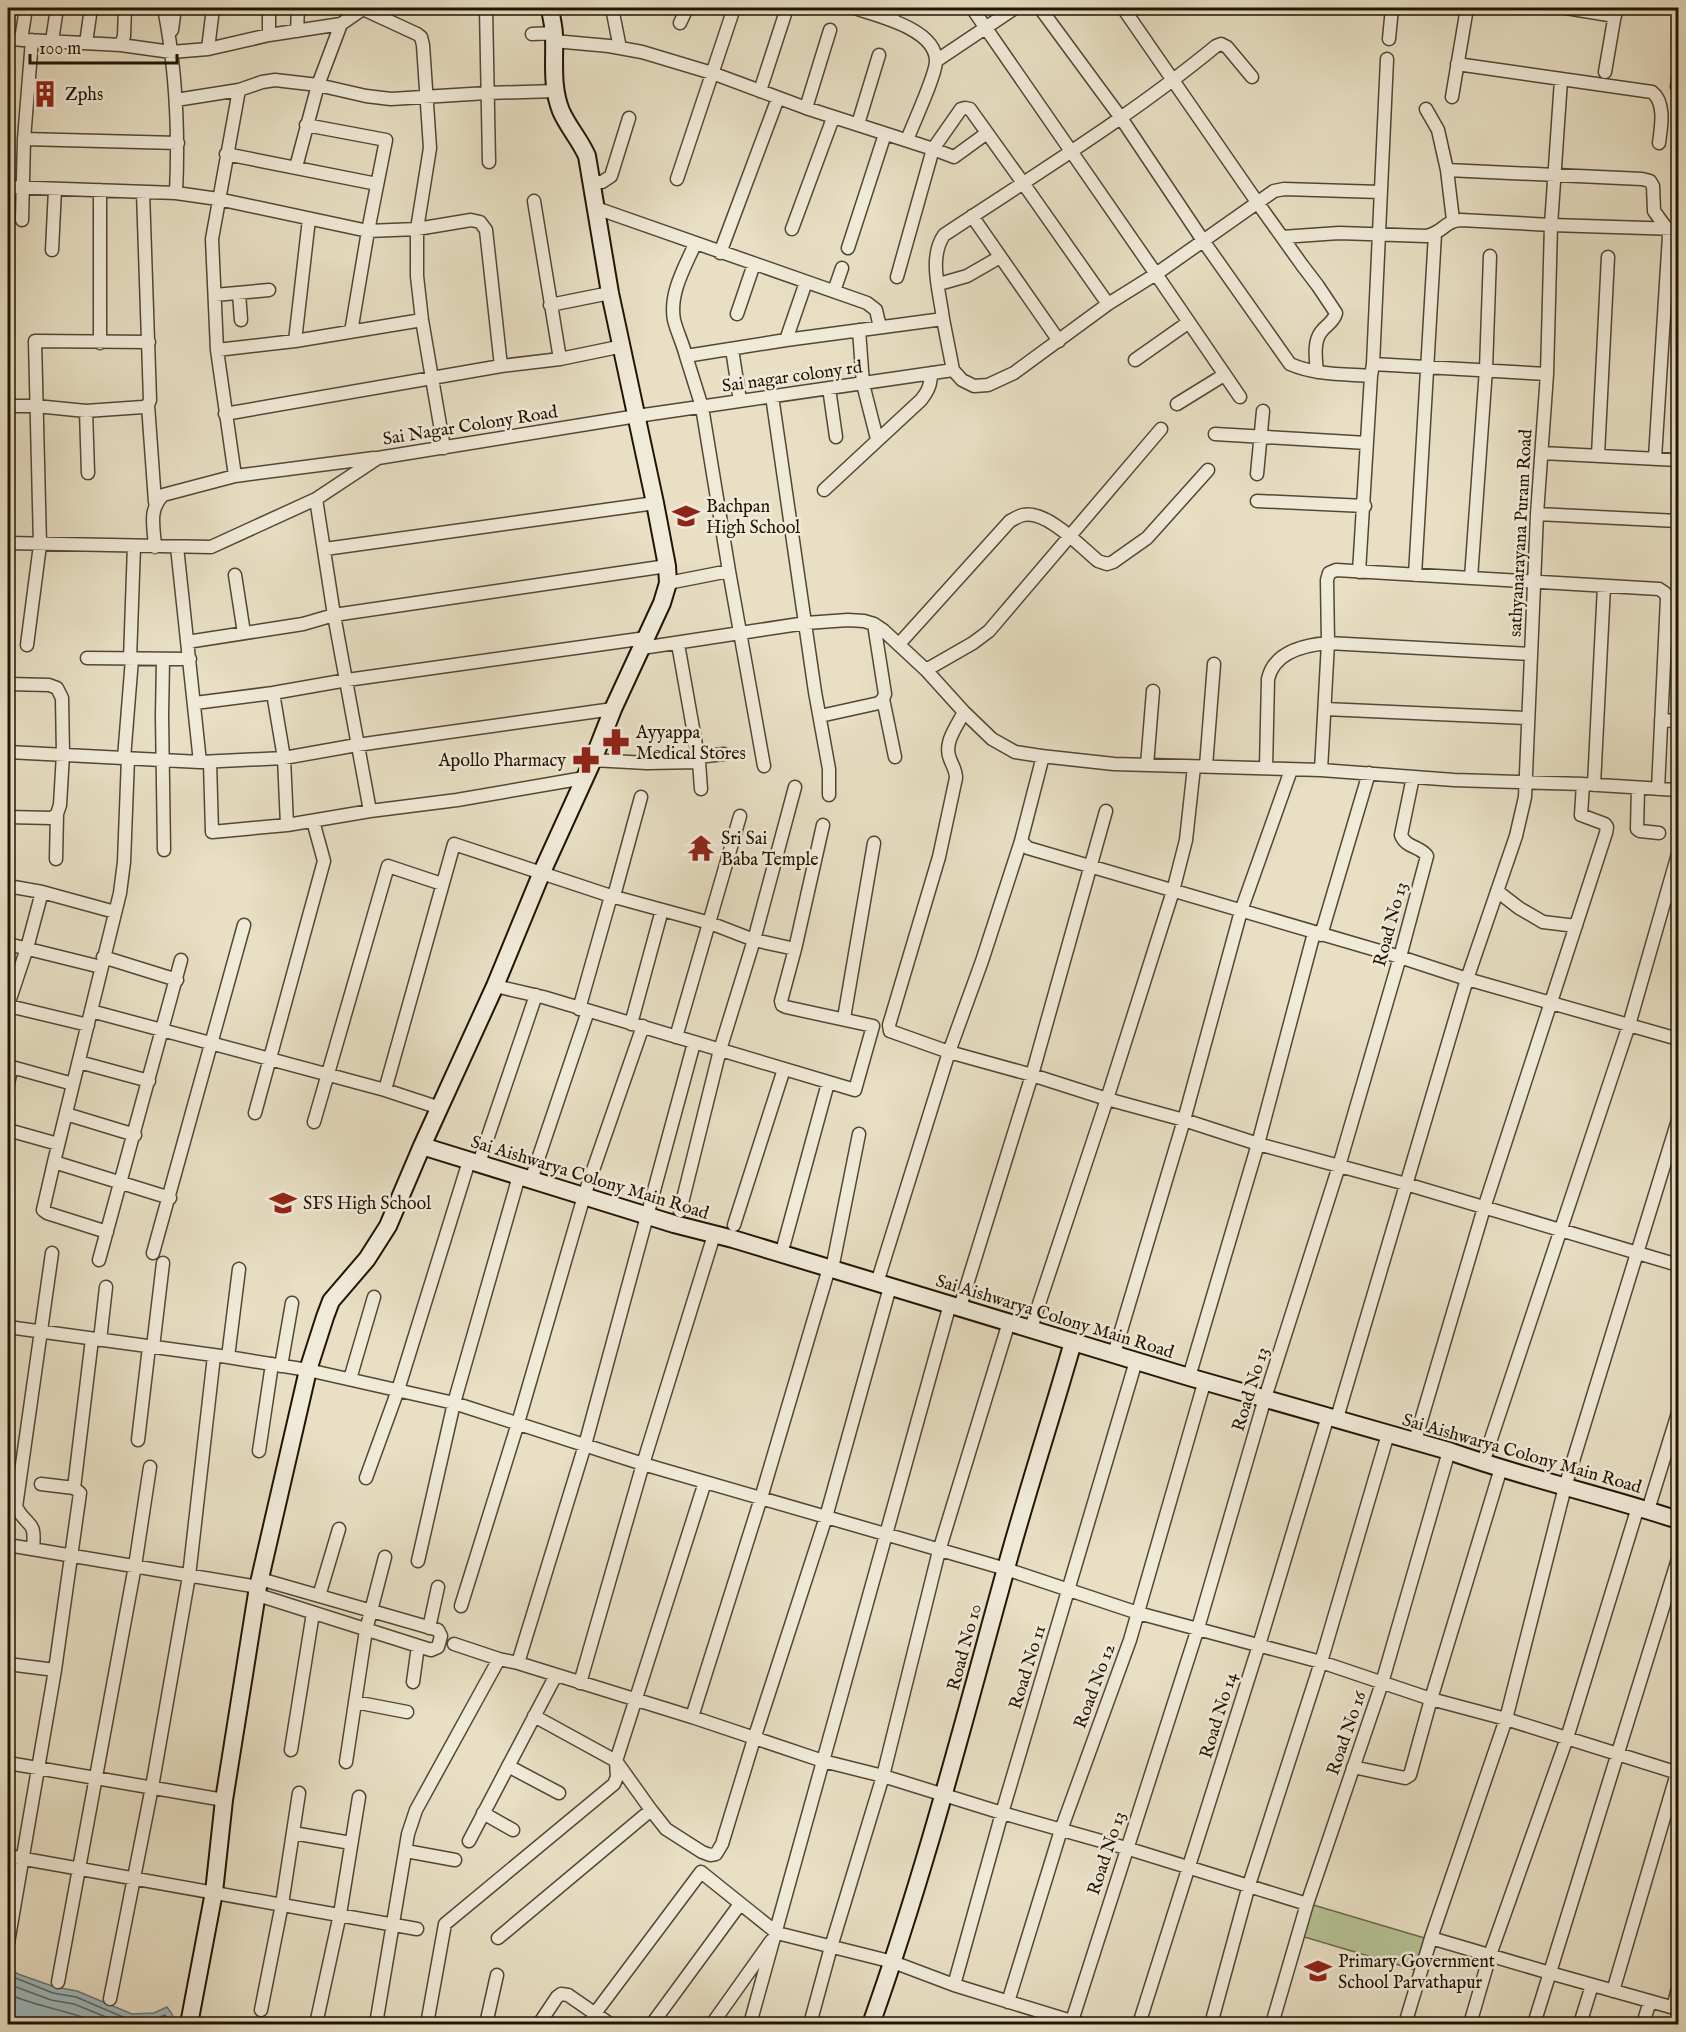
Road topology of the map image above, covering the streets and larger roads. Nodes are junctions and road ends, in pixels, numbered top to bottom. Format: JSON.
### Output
{"nodes":[{"id":1,"x":26,"y":8,"type":"edge"},
{"id":2,"x":57,"y":8,"type":"edge"},
{"id":3,"x":91,"y":8,"type":"edge"},
{"id":4,"x":125,"y":8,"type":"edge"},
{"id":5,"x":164,"y":8,"type":"edge"},
{"id":6,"x":175,"y":8,"type":"edge"},
{"id":7,"x":213,"y":8,"type":"edge"},
{"id":8,"x":269,"y":8,"type":"edge"},
{"id":9,"x":298,"y":8,"type":"edge"},
{"id":10,"x":364,"y":8,"type":"edge"},
{"id":11,"x":486,"y":8,"type":"edge"},
{"id":12,"x":550,"y":8,"type":"edge"},
{"id":13,"x":612,"y":8,"type":"edge"},
{"id":14,"x":687,"y":8,"type":"edge"},
{"id":15,"x":734,"y":8,"type":"edge"},
{"id":16,"x":787,"y":8,"type":"edge"},
{"id":17,"x":854,"y":8,"type":"edge"},
{"id":18,"x":972,"y":8,"type":"edge"},
{"id":19,"x":1015,"y":8,"type":"edge"},
{"id":20,"x":1040,"y":8,"type":"edge"},
{"id":21,"x":1123,"y":8,"type":"edge"},
{"id":22,"x":1392,"y":8,"type":"edge"},
{"id":23,"x":1467,"y":8,"type":"edge"},
{"id":24,"x":1566,"y":8,"type":"edge"},
{"id":25,"x":1616,"y":12,"type":"edge"},
{"id":26,"x":680,"y":23,"type":"dead end"},
{"id":27,"x":342,"y":24,"type":"junction"},
{"id":28,"x":986,"y":27,"type":"junction"},
{"id":29,"x":830,"y":30,"type":"dead end"},
{"id":30,"x":297,"y":31,"type":"junction"},
{"id":31,"x":532,"y":34,"type":"dead end"},
{"id":32,"x":269,"y":35,"type":"junction"},
{"id":33,"x":554,"y":37,"type":"junction"},
{"id":34,"x":8,"y":39,"type":"edge"},
{"id":35,"x":170,"y":39,"type":"junction"},
{"id":36,"x":1389,"y":39,"type":"dead end"},
{"id":37,"x":26,"y":40,"type":"junction"},
{"id":38,"x":52,"y":41,"type":"junction"},
{"id":39,"x":86,"y":43,"type":"junction"},
{"id":40,"x":121,"y":45,"type":"junction"},
{"id":41,"x":620,"y":48,"type":"junction"},
{"id":42,"x":208,"y":49,"type":"junction"},
{"id":43,"x":171,"y":52,"type":"junction"},
{"id":44,"x":879,"y":55,"type":"dead end"},
{"id":45,"x":1387,"y":59,"type":"dead end"},
{"id":46,"x":936,"y":61,"type":"junction"},
{"id":47,"x":1457,"y":64,"type":"junction"},
{"id":48,"x":1605,"y":72,"type":"dead end"},
{"id":49,"x":712,"y":73,"type":"junction"},
{"id":50,"x":1252,"y":77,"type":"dead end"},
{"id":51,"x":1561,"y":80,"type":"junction"},
{"id":52,"x":1173,"y":81,"type":"junction"},
{"id":53,"x":318,"y":85,"type":"junction"},
{"id":54,"x":239,"y":90,"type":"junction"},
{"id":55,"x":556,"y":91,"type":"junction"},
{"id":56,"x":760,"y":91,"type":"junction"},
{"id":57,"x":487,"y":93,"type":"junction"},
{"id":58,"x":426,"y":97,"type":"junction"},
{"id":59,"x":1452,"y":97,"type":"dead end"},
{"id":60,"x":778,"y":98,"type":"junction"},
{"id":61,"x":176,"y":100,"type":"junction"},
{"id":62,"x":806,"y":108,"type":"junction"},
{"id":63,"x":1426,"y":109,"type":"dead end"},
{"id":64,"x":629,"y":118,"type":"dead end"},
{"id":65,"x":833,"y":118,"type":"junction"},
{"id":66,"x":1121,"y":118,"type":"junction"},
{"id":67,"x":858,"y":124,"type":"junction"},
{"id":68,"x":306,"y":125,"type":"junction"},
{"id":69,"x":987,"y":133,"type":"junction"},
{"id":70,"x":885,"y":134,"type":"junction"},
{"id":71,"x":24,"y":139,"type":"junction"},
{"id":72,"x":907,"y":140,"type":"junction"},
{"id":73,"x":178,"y":143,"type":"junction"},
{"id":74,"x":1659,"y":143,"type":"dead end"},
{"id":75,"x":933,"y":149,"type":"junction"},
{"id":76,"x":1072,"y":150,"type":"junction"},
{"id":77,"x":226,"y":154,"type":"junction"},
{"id":78,"x":489,"y":162,"type":"dead end"},
{"id":79,"x":296,"y":167,"type":"junction"},
{"id":80,"x":1447,"y":170,"type":"junction"},
{"id":81,"x":1554,"y":174,"type":"junction"},
{"id":82,"x":677,"y":179,"type":"dead end"},
{"id":83,"x":592,"y":182,"type":"junction"},
{"id":84,"x":1023,"y":183,"type":"junction"},
{"id":85,"x":377,"y":184,"type":"junction"},
{"id":86,"x":8,"y":187,"type":"edge"},
{"id":87,"x":23,"y":188,"type":"junction"},
{"id":88,"x":56,"y":189,"type":"junction"},
{"id":89,"x":100,"y":190,"type":"junction"},
{"id":90,"x":143,"y":192,"type":"junction"},
{"id":91,"x":1380,"y":192,"type":"junction"},
{"id":92,"x":176,"y":193,"type":"junction"},
{"id":93,"x":218,"y":199,"type":"junction"},
{"id":94,"x":534,"y":201,"type":"dead end"},
{"id":95,"x":1257,"y":202,"type":"junction"},
{"id":96,"x":596,"y":208,"type":"junction"},
{"id":97,"x":972,"y":216,"type":"junction"},
{"id":98,"x":309,"y":219,"type":"junction"},
{"id":99,"x":22,"y":220,"type":"dead end"},
{"id":100,"x":1453,"y":220,"type":"junction"},
{"id":101,"x":1551,"y":225,"type":"junction"},
{"id":102,"x":417,"y":229,"type":"junction"},
{"id":103,"x":792,"y":229,"type":"dead end"},
{"id":104,"x":1673,"y":229,"type":"edge"},
{"id":105,"x":368,"y":231,"type":"junction"},
{"id":106,"x":1379,"y":234,"type":"junction"},
{"id":107,"x":1435,"y":234,"type":"junction"},
{"id":108,"x":1282,"y":237,"type":"junction"},
{"id":109,"x":1204,"y":242,"type":"junction"},
{"id":110,"x":695,"y":244,"type":"junction"},
{"id":111,"x":848,"y":248,"type":"dead end"},
{"id":112,"x":52,"y":250,"type":"dead end"},
{"id":113,"x":720,"y":253,"type":"junction"},
{"id":114,"x":1490,"y":256,"type":"dead end"},
{"id":115,"x":1608,"y":256,"type":"dead end"},
{"id":116,"x":1000,"y":257,"type":"junction"},
{"id":117,"x":754,"y":264,"type":"junction"},
{"id":118,"x":842,"y":268,"type":"dead end"},
{"id":119,"x":1156,"y":274,"type":"junction"},
{"id":120,"x":897,"y":277,"type":"dead end"},
{"id":121,"x":806,"y":282,"type":"junction"},
{"id":122,"x":939,"y":284,"type":"junction"},
{"id":123,"x":269,"y":290,"type":"dead end"},
{"id":124,"x":834,"y":291,"type":"junction"},
{"id":125,"x":239,"y":292,"type":"junction"},
{"id":126,"x":610,"y":293,"type":"junction"},
{"id":127,"x":215,"y":295,"type":"junction"},
{"id":128,"x":1108,"y":304,"type":"junction"},
{"id":129,"x":550,"y":306,"type":"junction"},
{"id":130,"x":737,"y":314,"type":"dead end"},
{"id":131,"x":944,"y":319,"type":"junction"},
{"id":132,"x":241,"y":320,"type":"dead end"},
{"id":133,"x":422,"y":320,"type":"junction"},
{"id":134,"x":1189,"y":322,"type":"junction"},
{"id":135,"x":880,"y":327,"type":"junction"},
{"id":136,"x":859,"y":330,"type":"junction"},
{"id":137,"x":351,"y":332,"type":"junction"},
{"id":138,"x":786,"y":340,"type":"junction"},
{"id":139,"x":295,"y":341,"type":"junction"},
{"id":140,"x":149,"y":342,"type":"junction"},
{"id":141,"x":1059,"y":342,"type":"junction"},
{"id":142,"x":100,"y":343,"type":"junction"},
{"id":143,"x":622,"y":346,"type":"junction"},
{"id":144,"x":732,"y":349,"type":"junction"},
{"id":145,"x":217,"y":350,"type":"junction"},
{"id":146,"x":687,"y":356,"type":"junction"},
{"id":147,"x":560,"y":359,"type":"junction"},
{"id":148,"x":1135,"y":360,"type":"dead end"},
{"id":149,"x":501,"y":366,"type":"junction"},
{"id":150,"x":1428,"y":366,"type":"junction"},
{"id":151,"x":1486,"y":369,"type":"junction"},
{"id":152,"x":953,"y":370,"type":"junction"},
{"id":153,"x":1372,"y":370,"type":"junction"},
{"id":154,"x":1317,"y":372,"type":"junction"},
{"id":155,"x":932,"y":373,"type":"junction"},
{"id":156,"x":1547,"y":374,"type":"junction"},
{"id":157,"x":1224,"y":375,"type":"junction"},
{"id":158,"x":432,"y":378,"type":"junction"},
{"id":159,"x":863,"y":384,"type":"junction"},
{"id":160,"x":829,"y":388,"type":"junction"},
{"id":161,"x":772,"y":396,"type":"junction"},
{"id":162,"x":1240,"y":397,"type":"dead end"},
{"id":163,"x":741,"y":401,"type":"junction"},
{"id":164,"x":1177,"y":404,"type":"dead end"},
{"id":165,"x":148,"y":405,"type":"junction"},
{"id":166,"x":8,"y":406,"type":"edge"},
{"id":167,"x":36,"y":406,"type":"junction"},
{"id":168,"x":702,"y":407,"type":"junction"},
{"id":169,"x":86,"y":411,"type":"junction"},
{"id":170,"x":1263,"y":411,"type":"dead end"},
{"id":171,"x":225,"y":414,"type":"junction"},
{"id":172,"x":636,"y":416,"type":"junction"},
{"id":173,"x":1161,"y":429,"type":"dead end"},
{"id":174,"x":1215,"y":434,"type":"dead end"},
{"id":175,"x":1261,"y":436,"type":"junction"},
{"id":176,"x":836,"y":437,"type":"dead end"},
{"id":177,"x":877,"y":439,"type":"junction"},
{"id":178,"x":1367,"y":443,"type":"junction"},
{"id":179,"x":444,"y":447,"type":"junction"},
{"id":180,"x":1542,"y":453,"type":"junction"},
{"id":181,"x":1598,"y":455,"type":"junction"},
{"id":182,"x":378,"y":458,"type":"junction"},
{"id":183,"x":1655,"y":458,"type":"junction"},
{"id":184,"x":1678,"y":460,"type":"edge"},
{"id":185,"x":1208,"y":470,"type":"dead end"},
{"id":186,"x":88,"y":473,"type":"dead end"},
{"id":187,"x":1257,"y":474,"type":"dead end"},
{"id":188,"x":235,"y":477,"type":"junction"},
{"id":189,"x":824,"y":490,"type":"dead end"},
{"id":190,"x":316,"y":499,"type":"junction"},
{"id":191,"x":1257,"y":501,"type":"dead end"},
{"id":192,"x":155,"y":502,"type":"junction"},
{"id":193,"x":655,"y":503,"type":"junction"},
{"id":194,"x":1365,"y":506,"type":"junction"},
{"id":195,"x":1537,"y":514,"type":"junction"},
{"id":196,"x":1678,"y":521,"type":"edge"},
{"id":197,"x":1070,"y":537,"type":"junction"},
{"id":198,"x":8,"y":543,"type":"edge"},
{"id":199,"x":40,"y":545,"type":"junction"},
{"id":200,"x":134,"y":546,"type":"junction"},
{"id":201,"x":155,"y":547,"type":"junction"},
{"id":202,"x":177,"y":547,"type":"junction"},
{"id":203,"x":325,"y":549,"type":"junction"},
{"id":204,"x":667,"y":566,"type":"junction"},
{"id":205,"x":729,"y":571,"type":"junction"},
{"id":206,"x":1359,"y":572,"type":"junction"},
{"id":207,"x":235,"y":575,"type":"dead end"},
{"id":208,"x":1415,"y":575,"type":"junction"},
{"id":209,"x":1471,"y":578,"type":"junction"},
{"id":210,"x":668,"y":583,"type":"junction"},
{"id":211,"x":1534,"y":583,"type":"junction"},
{"id":212,"x":1604,"y":586,"type":"junction"},
{"id":213,"x":334,"y":615,"type":"junction"},
{"id":214,"x":806,"y":623,"type":"junction"},
{"id":215,"x":874,"y":624,"type":"junction"},
{"id":216,"x":244,"y":633,"type":"junction"},
{"id":217,"x":741,"y":633,"type":"junction"},
{"id":218,"x":187,"y":642,"type":"junction"},
{"id":219,"x":644,"y":643,"type":"junction"},
{"id":220,"x":1328,"y":643,"type":"junction"},
{"id":221,"x":678,"y":644,"type":"junction"},
{"id":222,"x":900,"y":644,"type":"junction"},
{"id":223,"x":27,"y":645,"type":"dead end"},
{"id":224,"x":1531,"y":654,"type":"junction"},
{"id":225,"x":87,"y":658,"type":"dead end"},
{"id":226,"x":131,"y":658,"type":"junction"},
{"id":227,"x":163,"y":659,"type":"junction"},
{"id":228,"x":190,"y":659,"type":"junction"},
{"id":229,"x":1214,"y":663,"type":"dead end"},
{"id":230,"x":926,"y":670,"type":"junction"},
{"id":231,"x":347,"y":680,"type":"junction"},
{"id":232,"x":8,"y":684,"type":"edge"},
{"id":233,"x":1153,"y":691,"type":"dead end"},
{"id":234,"x":273,"y":693,"type":"junction"},
{"id":235,"x":883,"y":699,"type":"junction"},
{"id":236,"x":195,"y":703,"type":"junction"},
{"id":237,"x":613,"y":709,"type":"junction"},
{"id":238,"x":1325,"y":709,"type":"junction"},
{"id":239,"x":964,"y":712,"type":"junction"},
{"id":240,"x":820,"y":716,"type":"junction"},
{"id":241,"x":1527,"y":718,"type":"junction"},
{"id":242,"x":1661,"y":720,"type":"junction"},
{"id":243,"x":1678,"y":721,"type":"edge"},
{"id":244,"x":357,"y":745,"type":"junction"},
{"id":245,"x":8,"y":752,"type":"edge"},
{"id":246,"x":63,"y":754,"type":"junction"},
{"id":247,"x":724,"y":754,"type":"dead end"},
{"id":248,"x":1043,"y":756,"type":"junction"},
{"id":249,"x":126,"y":758,"type":"junction"},
{"id":250,"x":284,"y":758,"type":"junction"},
{"id":251,"x":895,"y":758,"type":"dead end"},
{"id":252,"x":163,"y":759,"type":"junction"},
{"id":253,"x":593,"y":760,"type":"junction"},
{"id":254,"x":698,"y":760,"type":"junction"},
{"id":255,"x":205,"y":762,"type":"junction"},
{"id":256,"x":1147,"y":765,"type":"junction"},
{"id":257,"x":764,"y":766,"type":"dead end"},
{"id":258,"x":1200,"y":766,"type":"junction"},
{"id":259,"x":1266,"y":768,"type":"junction"},
{"id":260,"x":1291,"y":770,"type":"junction"},
{"id":261,"x":1321,"y":770,"type":"junction"},
{"id":262,"x":1369,"y":773,"type":"junction"},
{"id":263,"x":1413,"y":777,"type":"junction"},
{"id":264,"x":584,"y":778,"type":"junction"},
{"id":265,"x":1524,"y":782,"type":"junction"},
{"id":266,"x":1588,"y":784,"type":"junction"},
{"id":267,"x":795,"y":786,"type":"dead end"},
{"id":268,"x":1638,"y":788,"type":"junction"},
{"id":269,"x":701,"y":789,"type":"dead end"},
{"id":270,"x":1658,"y":789,"type":"junction"},
{"id":271,"x":1678,"y":790,"type":"edge"},
{"id":272,"x":829,"y":795,"type":"dead end"},
{"id":273,"x":641,"y":797,"type":"dead end"},
{"id":274,"x":370,"y":811,"type":"junction"},
{"id":275,"x":1106,"y":811,"type":"dead end"},
{"id":276,"x":57,"y":814,"type":"junction"},
{"id":277,"x":740,"y":816,"type":"dead end"},
{"id":278,"x":8,"y":817,"type":"edge"},
{"id":279,"x":313,"y":820,"type":"junction"},
{"id":280,"x":287,"y":825,"type":"junction"},
{"id":281,"x":823,"y":825,"type":"dead end"},
{"id":282,"x":1659,"y":832,"type":"dead end"},
{"id":283,"x":1021,"y":841,"type":"junction"},
{"id":284,"x":874,"y":843,"type":"dead end"},
{"id":285,"x":165,"y":849,"type":"dead end"},
{"id":286,"x":1678,"y":855,"type":"edge"},
{"id":287,"x":56,"y":859,"type":"dead end"},
{"id":288,"x":1091,"y":866,"type":"junction"},
{"id":289,"x":542,"y":872,"type":"junction"},
{"id":290,"x":442,"y":884,"type":"junction"},
{"id":291,"x":8,"y":886,"type":"edge"},
{"id":292,"x":1173,"y":891,"type":"junction"},
{"id":293,"x":1497,"y":891,"type":"junction"},
{"id":294,"x":42,"y":892,"type":"junction"},
{"id":295,"x":613,"y":896,"type":"junction"},
{"id":296,"x":662,"y":910,"type":"junction"},
{"id":297,"x":115,"y":912,"type":"junction"},
{"id":298,"x":1241,"y":912,"type":"junction"},
{"id":299,"x":710,"y":923,"type":"junction"},
{"id":300,"x":244,"y":925,"type":"dead end"},
{"id":301,"x":1576,"y":926,"type":"junction"},
{"id":302,"x":1318,"y":934,"type":"junction"},
{"id":303,"x":754,"y":940,"type":"junction"},
{"id":304,"x":8,"y":944,"type":"edge"},
{"id":305,"x":27,"y":948,"type":"junction"},
{"id":306,"x":795,"y":949,"type":"junction"},
{"id":307,"x":1400,"y":957,"type":"junction"},
{"id":308,"x":181,"y":960,"type":"dead end"},
{"id":309,"x":102,"y":962,"type":"junction"},
{"id":310,"x":1467,"y":979,"type":"junction"},
{"id":311,"x":177,"y":980,"type":"junction"},
{"id":312,"x":495,"y":986,"type":"junction"},
{"id":313,"x":536,"y":995,"type":"junction"},
{"id":314,"x":1551,"y":1002,"type":"junction"},
{"id":315,"x":8,"y":1007,"type":"edge"},
{"id":316,"x":583,"y":1010,"type":"junction"},
{"id":317,"x":91,"y":1011,"type":"junction"},
{"id":318,"x":844,"y":1018,"type":"junction"},
{"id":319,"x":88,"y":1025,"type":"junction"},
{"id":320,"x":637,"y":1025,"type":"junction"},
{"id":321,"x":1629,"y":1025,"type":"junction"},
{"id":322,"x":162,"y":1030,"type":"junction"},
{"id":323,"x":676,"y":1037,"type":"junction"},
{"id":324,"x":1678,"y":1040,"type":"edge"},
{"id":325,"x":693,"y":1043,"type":"junction"},
{"id":326,"x":212,"y":1045,"type":"junction"},
{"id":327,"x":720,"y":1050,"type":"junction"},
{"id":328,"x":949,"y":1052,"type":"junction"},
{"id":329,"x":269,"y":1060,"type":"junction"},
{"id":330,"x":79,"y":1062,"type":"junction"},
{"id":331,"x":10,"y":1067,"type":"edge"},
{"id":332,"x":784,"y":1070,"type":"junction"},
{"id":333,"x":327,"y":1075,"type":"junction"},
{"id":334,"x":1032,"y":1075,"type":"junction"},
{"id":335,"x":149,"y":1081,"type":"junction"},
{"id":336,"x":8,"y":1083,"type":"edge"},
{"id":337,"x":828,"y":1083,"type":"junction"},
{"id":338,"x":73,"y":1084,"type":"junction"},
{"id":339,"x":385,"y":1090,"type":"junction"},
{"id":340,"x":1107,"y":1099,"type":"junction"},
{"id":341,"x":440,"y":1108,"type":"junction"},
{"id":342,"x":255,"y":1113,"type":"dead end"},
{"id":343,"x":66,"y":1114,"type":"junction"},
{"id":344,"x":1184,"y":1120,"type":"junction"},
{"id":345,"x":1678,"y":1120,"type":"edge"},
{"id":346,"x":314,"y":1122,"type":"dead end"},
{"id":347,"x":8,"y":1130,"type":"edge"},
{"id":348,"x":859,"y":1134,"type":"dead end"},
{"id":349,"x":135,"y":1135,"type":"junction"},
{"id":350,"x":58,"y":1144,"type":"junction"},
{"id":351,"x":1258,"y":1144,"type":"junction"},
{"id":352,"x":422,"y":1146,"type":"junction"},
{"id":353,"x":54,"y":1162,"type":"junction"},
{"id":354,"x":474,"y":1162,"type":"junction"},
{"id":355,"x":1339,"y":1167,"type":"junction"},
{"id":356,"x":525,"y":1178,"type":"junction"},
{"id":357,"x":121,"y":1184,"type":"junction"},
{"id":358,"x":1406,"y":1184,"type":"junction"},
{"id":359,"x":584,"y":1196,"type":"junction"},
{"id":360,"x":170,"y":1198,"type":"junction"},
{"id":361,"x":1484,"y":1208,"type":"junction"},
{"id":362,"x":680,"y":1211,"type":"dead end"},
{"id":363,"x":647,"y":1215,"type":"junction"},
{"id":364,"x":734,"y":1224,"type":"dead end"},
{"id":365,"x":1560,"y":1230,"type":"junction"},
{"id":366,"x":107,"y":1232,"type":"junction"},
{"id":367,"x":714,"y":1235,"type":"junction"},
{"id":368,"x":784,"y":1244,"type":"dead end"},
{"id":369,"x":52,"y":1253,"type":"dead end"},
{"id":370,"x":153,"y":1253,"type":"dead end"},
{"id":371,"x":1638,"y":1254,"type":"junction"},
{"id":372,"x":99,"y":1260,"type":"dead end"},
{"id":373,"x":163,"y":1263,"type":"dead end"},
{"id":374,"x":1678,"y":1265,"type":"edge"},
{"id":375,"x":239,"y":1269,"type":"dead end"},
{"id":376,"x":831,"y":1269,"type":"junction"},
{"id":377,"x":883,"y":1285,"type":"junction"},
{"id":378,"x":106,"y":1287,"type":"dead end"},
{"id":379,"x":374,"y":1298,"type":"dead end"},
{"id":380,"x":292,"y":1303,"type":"dead end"},
{"id":381,"x":955,"y":1306,"type":"junction"},
{"id":382,"x":1009,"y":1322,"type":"junction"},
{"id":383,"x":8,"y":1327,"type":"edge"},
{"id":384,"x":1031,"y":1328,"type":"junction"},
{"id":385,"x":41,"y":1332,"type":"junction"},
{"id":386,"x":96,"y":1340,"type":"junction"},
{"id":387,"x":1073,"y":1342,"type":"junction"},
{"id":388,"x":151,"y":1347,"type":"junction"},
{"id":389,"x":1114,"y":1354,"type":"junction"},
{"id":390,"x":214,"y":1356,"type":"junction"},
{"id":391,"x":228,"y":1358,"type":"junction"},
{"id":392,"x":1136,"y":1361,"type":"junction"},
{"id":393,"x":277,"y":1365,"type":"junction"},
{"id":394,"x":308,"y":1370,"type":"junction"},
{"id":395,"x":350,"y":1379,"type":"junction"},
{"id":396,"x":1197,"y":1379,"type":"junction"},
{"id":397,"x":398,"y":1390,"type":"junction"},
{"id":398,"x":1265,"y":1398,"type":"junction"},
{"id":399,"x":454,"y":1403,"type":"junction"},
{"id":400,"x":1678,"y":1413,"type":"edge"},
{"id":401,"x":1333,"y":1417,"type":"junction"},
{"id":402,"x":518,"y":1423,"type":"junction"},
{"id":403,"x":1388,"y":1434,"type":"junction"},
{"id":404,"x":138,"y":1440,"type":"dead end"},
{"id":405,"x":1415,"y":1441,"type":"junction"},
{"id":406,"x":585,"y":1444,"type":"junction"},
{"id":407,"x":259,"y":1451,"type":"dead end"},
{"id":408,"x":1449,"y":1451,"type":"junction"},
{"id":409,"x":1482,"y":1463,"type":"junction"},
{"id":410,"x":643,"y":1464,"type":"junction"},
{"id":411,"x":150,"y":1467,"type":"dead end"},
{"id":412,"x":1501,"y":1468,"type":"junction"},
{"id":413,"x":366,"y":1478,"type":"dead end"},
{"id":414,"x":705,"y":1482,"type":"junction"},
{"id":415,"x":41,"y":1484,"type":"dead end"},
{"id":416,"x":1565,"y":1487,"type":"junction"},
{"id":417,"x":74,"y":1488,"type":"junction"},
{"id":418,"x":761,"y":1498,"type":"junction"},
{"id":419,"x":1643,"y":1508,"type":"junction"},
{"id":420,"x":826,"y":1517,"type":"junction"},
{"id":421,"x":1678,"y":1520,"type":"edge"},
{"id":422,"x":339,"y":1529,"type":"dead end"},
{"id":423,"x":888,"y":1534,"type":"junction"},
{"id":424,"x":8,"y":1545,"type":"edge"},
{"id":425,"x":33,"y":1549,"type":"junction"},
{"id":426,"x":939,"y":1551,"type":"junction"},
{"id":427,"x":72,"y":1556,"type":"junction"},
{"id":428,"x":385,"y":1557,"type":"dead end"},
{"id":429,"x":1678,"y":1559,"type":"edge"},
{"id":430,"x":418,"y":1561,"type":"dead end"},
{"id":431,"x":135,"y":1566,"type":"junction"},
{"id":432,"x":1006,"y":1569,"type":"junction"},
{"id":433,"x":189,"y":1576,"type":"junction"},
{"id":434,"x":280,"y":1584,"type":"junction"},
{"id":435,"x":258,"y":1587,"type":"junction"},
{"id":436,"x":438,"y":1587,"type":"dead end"},
{"id":437,"x":1068,"y":1590,"type":"junction"},
{"id":438,"x":319,"y":1596,"type":"junction"},
{"id":439,"x":277,"y":1601,"type":"junction"},
{"id":440,"x":461,"y":1606,"type":"dead end"},
{"id":441,"x":372,"y":1610,"type":"junction"},
{"id":442,"x":313,"y":1613,"type":"junction"},
{"id":443,"x":1138,"y":1613,"type":"junction"},
{"id":444,"x":429,"y":1628,"type":"junction"},
{"id":445,"x":1198,"y":1628,"type":"junction"},
{"id":446,"x":366,"y":1630,"type":"junction"},
{"id":447,"x":454,"y":1644,"type":"dead end"},
{"id":448,"x":1259,"y":1645,"type":"junction"},
{"id":449,"x":418,"y":1646,"type":"junction"},
{"id":450,"x":499,"y":1659,"type":"junction"},
{"id":451,"x":1321,"y":1662,"type":"junction"},
{"id":452,"x":518,"y":1663,"type":"junction"},
{"id":453,"x":8,"y":1664,"type":"edge"},
{"id":454,"x":55,"y":1670,"type":"junction"},
{"id":455,"x":556,"y":1675,"type":"junction"},
{"id":456,"x":413,"y":1682,"type":"dead end"},
{"id":457,"x":580,"y":1683,"type":"junction"},
{"id":458,"x":1382,"y":1683,"type":"junction"},
{"id":459,"x":1431,"y":1699,"type":"junction"},
{"id":460,"x":636,"y":1700,"type":"junction"},
{"id":461,"x":356,"y":1702,"type":"junction"},
{"id":462,"x":407,"y":1712,"type":"dead end"},
{"id":463,"x":534,"y":1716,"type":"junction"},
{"id":464,"x":692,"y":1717,"type":"junction"},
{"id":465,"x":1506,"y":1719,"type":"junction"},
{"id":466,"x":1567,"y":1738,"type":"junction"},
{"id":467,"x":754,"y":1739,"type":"junction"},
{"id":468,"x":291,"y":1750,"type":"dead end"},
{"id":469,"x":1617,"y":1755,"type":"junction"},
{"id":470,"x":616,"y":1761,"type":"junction"},
{"id":471,"x":823,"y":1761,"type":"junction"},
{"id":472,"x":346,"y":1762,"type":"dead end"},
{"id":473,"x":8,"y":1763,"type":"edge"},
{"id":474,"x":508,"y":1766,"type":"junction"},
{"id":475,"x":1353,"y":1767,"type":"junction"},
{"id":476,"x":38,"y":1768,"type":"junction"},
{"id":477,"x":1678,"y":1772,"type":"edge"},
{"id":478,"x":883,"y":1776,"type":"junction"},
{"id":479,"x":95,"y":1778,"type":"junction"},
{"id":480,"x":152,"y":1787,"type":"junction"},
{"id":481,"x":299,"y":1793,"type":"dead end"},
{"id":482,"x":559,"y":1793,"type":"dead end"},
{"id":483,"x":944,"y":1794,"type":"junction"},
{"id":484,"x":359,"y":1797,"type":"dead end"},
{"id":485,"x":224,"y":1800,"type":"junction"},
{"id":486,"x":651,"y":1810,"type":"junction"},
{"id":487,"x":483,"y":1813,"type":"junction"},
{"id":488,"x":1002,"y":1813,"type":"junction"},
{"id":489,"x":513,"y":1830,"type":"dead end"},
{"id":490,"x":1061,"y":1830,"type":"junction"},
{"id":491,"x":293,"y":1833,"type":"junction"},
{"id":492,"x":469,"y":1841,"type":"dead end"},
{"id":493,"x":351,"y":1843,"type":"junction"},
{"id":494,"x":1126,"y":1848,"type":"junction"},
{"id":495,"x":406,"y":1851,"type":"junction"},
{"id":496,"x":8,"y":1856,"type":"edge"},
{"id":497,"x":22,"y":1858,"type":"junction"},
{"id":498,"x":456,"y":1860,"type":"dead end"},
{"id":499,"x":79,"y":1868,"type":"junction"},
{"id":500,"x":1189,"y":1868,"type":"junction"},
{"id":501,"x":134,"y":1878,"type":"junction"},
{"id":502,"x":1249,"y":1885,"type":"junction"},
{"id":503,"x":214,"y":1892,"type":"junction"},
{"id":504,"x":282,"y":1904,"type":"junction"},
{"id":505,"x":740,"y":1904,"type":"junction"},
{"id":506,"x":1307,"y":1904,"type":"junction"},
{"id":507,"x":340,"y":1914,"type":"junction"},
{"id":508,"x":394,"y":1924,"type":"junction"},
{"id":509,"x":417,"y":1929,"type":"dead end"},
{"id":510,"x":777,"y":1933,"type":"junction"},
{"id":511,"x":498,"y":1938,"type":"dead end"},
{"id":512,"x":1431,"y":1938,"type":"junction"},
{"id":513,"x":8,"y":1943,"type":"edge"},
{"id":514,"x":831,"y":1947,"type":"junction"},
{"id":515,"x":1490,"y":1955,"type":"junction"},
{"id":516,"x":893,"y":1962,"type":"junction"},
{"id":517,"x":1550,"y":1974,"type":"junction"},
{"id":518,"x":496,"y":1975,"type":"dead end"},
{"id":519,"x":58,"y":1982,"type":"dead end"},
{"id":520,"x":954,"y":1984,"type":"junction"},
{"id":521,"x":1592,"y":1985,"type":"junction"},
{"id":522,"x":1678,"y":1988,"type":"edge"},
{"id":523,"x":1613,"y":1991,"type":"junction"},
{"id":524,"x":110,"y":1999,"type":"dead end"},
{"id":525,"x":1650,"y":2001,"type":"junction"},
{"id":526,"x":1008,"y":2002,"type":"junction"},
{"id":527,"x":1676,"y":2008,"type":"edge"},
{"id":528,"x":261,"y":2010,"type":"dead end"},
{"id":529,"x":595,"y":2014,"type":"junction"},
{"id":530,"x":1277,"y":2023,"type":"edge"},
{"id":531,"x":1075,"y":2024,"type":"edge"},
{"id":532,"x":189,"y":2025,"type":"edge"},
{"id":533,"x":316,"y":2025,"type":"edge"},
{"id":534,"x":376,"y":2025,"type":"edge"},
{"id":535,"x":427,"y":2025,"type":"edge"},
{"id":536,"x":486,"y":2025,"type":"edge"},
{"id":537,"x":539,"y":2025,"type":"edge"},
{"id":538,"x":587,"y":2025,"type":"edge"},
{"id":539,"x":610,"y":2025,"type":"edge"},
{"id":540,"x":652,"y":2025,"type":"edge"},
{"id":541,"x":712,"y":2025,"type":"edge"},
{"id":542,"x":750,"y":2025,"type":"edge"},
{"id":543,"x":810,"y":2025,"type":"edge"},
{"id":544,"x":871,"y":2025,"type":"edge"},
{"id":545,"x":1139,"y":2025,"type":"edge"},
{"id":546,"x":1211,"y":2025,"type":"edge"},
{"id":547,"x":1405,"y":2025,"type":"edge"},
{"id":548,"x":1470,"y":2025,"type":"edge"},
{"id":549,"x":1534,"y":2025,"type":"edge"},
{"id":550,"x":1580,"y":2025,"type":"edge"},
{"id":551,"x":1643,"y":2025,"type":"edge"}],
"edges":[{"from":1,"to":37,"type":"street"},
{"from":2,"to":38,"type":"street"},
{"from":3,"to":39,"type":"street"},
{"from":4,"to":40,"type":"street"},
{"from":5,"to":35,"type":"street"},
{"from":6,"to":35,"type":"street"},
{"from":7,"to":42,"type":"street"},
{"from":8,"to":32,"type":"street"},
{"from":9,"to":30,"type":"street"},
{"from":10,"to":27,"type":"street"},
{"from":10,"to":58,"type":"street"},
{"from":11,"to":57,"type":"street"},
{"from":12,"to":33,"type":"street"},
{"from":13,"to":41,"type":"street"},
{"from":14,"to":26,"type":"street"},
{"from":15,"to":49,"type":"street"},
{"from":16,"to":56,"type":"street"},
{"from":17,"to":46,"type":"street"},
{"from":18,"to":28,"type":"street"},
{"from":19,"to":28,"type":"street"},
{"from":20,"to":66,"type":"street"},
{"from":21,"to":52,"type":"street"},
{"from":22,"to":36,"type":"street"},
{"from":23,"to":47,"type":"street"},
{"from":24,"to":25,"type":"street"},
{"from":25,"to":48,"type":"street"},
{"from":27,"to":30,"type":"street"},
{"from":27,"to":53,"type":"street"},
{"from":28,"to":46,"type":"street"},
{"from":28,"to":76,"type":"street"},
{"from":29,"to":62,"type":"street"},
{"from":30,"to":32,"type":"street"},
{"from":31,"to":33,"type":"street"},
{"from":32,"to":42,"type":"street"},
{"from":33,"to":41,"type":"street"},
{"from":33,"to":55,"type":"street"},
{"from":34,"to":37,"type":"street"},
{"from":35,"to":43,"type":"street"},
{"from":37,"to":38,"type":"street"},
{"from":37,"to":71,"type":"street"},
{"from":38,"to":39,"type":"street"},
{"from":39,"to":40,"type":"street"},
{"from":40,"to":43,"type":"street"},
{"from":41,"to":49,"type":"street"},
{"from":42,"to":43,"type":"street"},
{"from":43,"to":61,"type":"street"},
{"from":44,"to":67,"type":"street"},
{"from":45,"to":91,"type":"street"},
{"from":46,"to":72,"type":"street"},
{"from":47,"to":51,"type":"street"},
{"from":47,"to":59,"type":"street"},
{"from":49,"to":56,"type":"street"},
{"from":49,"to":82,"type":"street"},
{"from":50,"to":52,"type":"street"},
{"from":51,"to":74,"type":"street"},
{"from":51,"to":81,"type":"street","name":"sathyanarayana Puram Road"},
{"from":52,"to":66,"type":"street"},
{"from":52,"to":95,"type":"street"},
{"from":53,"to":54,"type":"street"},
{"from":53,"to":58,"type":"street"},
{"from":53,"to":68,"type":"street"},
{"from":54,"to":61,"type":"street"},
{"from":54,"to":77,"type":"street"},
{"from":55,"to":57,"type":"street"},
{"from":55,"to":83,"type":"street"},
{"from":56,"to":60,"type":"street"},
{"from":57,"to":58,"type":"street"},
{"from":57,"to":78,"type":"street"},
{"from":58,"to":102,"type":"street"},
{"from":60,"to":62,"type":"street"},
{"from":60,"to":113,"type":"street"},
{"from":61,"to":73,"type":"street"},
{"from":62,"to":65,"type":"street"},
{"from":63,"to":80,"type":"street"},
{"from":64,"to":83,"type":"street"},
{"from":65,"to":67,"type":"street"},
{"from":65,"to":103,"type":"street"},
{"from":66,"to":76,"type":"street"},
{"from":66,"to":109,"type":"street"},
{"from":67,"to":70,"type":"street"},
{"from":68,"to":79,"type":"street"},
{"from":68,"to":85,"type":"street"},
{"from":69,"to":75,"type":"street"},
{"from":69,"to":75,"type":"street"},
{"from":69,"to":84,"type":"street"},
{"from":70,"to":72,"type":"street"},
{"from":70,"to":111,"type":"street"},
{"from":71,"to":73,"type":"street"},
{"from":71,"to":87,"type":"street"},
{"from":72,"to":75,"type":"street"},
{"from":73,"to":92,"type":"street"},
{"from":75,"to":120,"type":"street"},
{"from":76,"to":84,"type":"street"},
{"from":76,"to":119,"type":"street"},
{"from":77,"to":79,"type":"street"},
{"from":77,"to":93,"type":"street"},
{"from":79,"to":85,"type":"street"},
{"from":80,"to":81,"type":"street"},
{"from":80,"to":100,"type":"street"},
{"from":81,"to":101,"type":"street","name":"sathyanarayana Puram Road"},
{"from":81,"to":104,"type":"street"},
{"from":83,"to":96,"type":"street"},
{"from":84,"to":97,"type":"street"},
{"from":84,"to":128,"type":"street"},
{"from":85,"to":105,"type":"street"},
{"from":86,"to":87,"type":"street"},
{"from":87,"to":88,"type":"street"},
{"from":87,"to":99,"type":"street"},
{"from":88,"to":89,"type":"street"},
{"from":88,"to":112,"type":"street"},
{"from":89,"to":90,"type":"street"},
{"from":89,"to":142,"type":"street"},
{"from":90,"to":92,"type":"street"},
{"from":90,"to":140,"type":"street"},
{"from":91,"to":95,"type":"street"},
{"from":91,"to":106,"type":"street"},
{"from":92,"to":93,"type":"street"},
{"from":93,"to":98,"type":"street"},
{"from":93,"to":127,"type":"street"},
{"from":94,"to":129,"type":"street"},
{"from":95,"to":108,"type":"street"},
{"from":95,"to":109,"type":"street"},
{"from":96,"to":110,"type":"street"},
{"from":96,"to":126,"type":"street"},
{"from":97,"to":116,"type":"street"},
{"from":97,"to":122,"type":"street"},
{"from":98,"to":105,"type":"street"},
{"from":98,"to":139,"type":"street"},
{"from":100,"to":101,"type":"street"},
{"from":100,"to":107,"type":"street"},
{"from":101,"to":104,"type":"street"},
{"from":101,"to":156,"type":"street","name":"sathyanarayana Puram Road"},
{"from":102,"to":105,"type":"street"},
{"from":102,"to":133,"type":"street"},
{"from":102,"to":149,"type":"street"},
{"from":104,"to":183,"type":"street"},
{"from":105,"to":137,"type":"street"},
{"from":106,"to":107,"type":"street"},
{"from":106,"to":108,"type":"street"},
{"from":106,"to":153,"type":"street"},
{"from":107,"to":150,"type":"street"},
{"from":108,"to":154,"type":"street"},
{"from":109,"to":119,"type":"street"},
{"from":109,"to":154,"type":"street"},
{"from":110,"to":113,"type":"street"},
{"from":110,"to":146,"type":"street"},
{"from":113,"to":117,"type":"street"},
{"from":114,"to":151,"type":"street"},
{"from":115,"to":181,"type":"street"},
{"from":116,"to":122,"type":"street"},
{"from":116,"to":141,"type":"street"},
{"from":117,"to":121,"type":"street"},
{"from":117,"to":130,"type":"street"},
{"from":118,"to":124,"type":"street"},
{"from":119,"to":128,"type":"street"},
{"from":119,"to":134,"type":"street"},
{"from":121,"to":124,"type":"street"},
{"from":121,"to":138,"type":"street"},
{"from":122,"to":131,"type":"street"},
{"from":123,"to":125,"type":"street"},
{"from":124,"to":135,"type":"street"},
{"from":125,"to":127,"type":"street"},
{"from":125,"to":132,"type":"street"},
{"from":126,"to":129,"type":"street"},
{"from":126,"to":143,"type":"street"},
{"from":127,"to":145,"type":"street"},
{"from":128,"to":141,"type":"street"},
{"from":129,"to":147,"type":"street"},
{"from":131,"to":135,"type":"street"},
{"from":131,"to":152,"type":"street"},
{"from":133,"to":137,"type":"street"},
{"from":133,"to":158,"type":"street"},
{"from":134,"to":148,"type":"street"},
{"from":134,"to":157,"type":"street"},
{"from":135,"to":136,"type":"street"},
{"from":136,"to":138,"type":"street"},
{"from":136,"to":159,"type":"street"},
{"from":137,"to":139,"type":"street"},
{"from":138,"to":144,"type":"street"},
{"from":139,"to":145,"type":"street"},
{"from":140,"to":142,"type":"street"},
{"from":140,"to":165,"type":"street"},
{"from":141,"to":152,"type":"street"},
{"from":142,"to":167,"type":"street"},
{"from":143,"to":147,"type":"street"},
{"from":143,"to":172,"type":"street"},
{"from":144,"to":146,"type":"street"},
{"from":144,"to":163,"type":"street"},
{"from":145,"to":171,"type":"street"},
{"from":146,"to":168,"type":"street"},
{"from":147,"to":149,"type":"street"},
{"from":149,"to":158,"type":"street"},
{"from":150,"to":151,"type":"street"},
{"from":150,"to":153,"type":"street"},
{"from":150,"to":208,"type":"street"},
{"from":151,"to":156,"type":"street"},
{"from":151,"to":209,"type":"street"},
{"from":152,"to":155,"type":"street","name":"Sai nagar colony rd"},
{"from":153,"to":154,"type":"street"},
{"from":153,"to":178,"type":"street"},
{"from":155,"to":159,"type":"street","name":"Sai nagar colony rd"},
{"from":155,"to":177,"type":"street"},
{"from":156,"to":180,"type":"street","name":"sathyanarayana Puram Road"},
{"from":157,"to":162,"type":"street"},
{"from":157,"to":164,"type":"street"},
{"from":158,"to":171,"type":"street"},
{"from":158,"to":179,"type":"street"},
{"from":159,"to":160,"type":"street","name":"Sai nagar colony rd"},
{"from":159,"to":177,"type":"street"},
{"from":160,"to":161,"type":"street","name":"Sai nagar colony rd"},
{"from":160,"to":176,"type":"street"},
{"from":161,"to":163,"type":"street","name":"Sai nagar colony rd"},
{"from":161,"to":214,"type":"street"},
{"from":163,"to":168,"type":"street","name":"Sai nagar colony rd"},
{"from":165,"to":169,"type":"street"},
{"from":165,"to":192,"type":"street"},
{"from":166,"to":167,"type":"street"},
{"from":167,"to":169,"type":"street"},
{"from":167,"to":199,"type":"street"},
{"from":168,"to":172,"type":"street","name":"Sai nagar colony rd"},
{"from":168,"to":205,"type":"street"},
{"from":169,"to":186,"type":"street"},
{"from":170,"to":175,"type":"street"},
{"from":171,"to":188,"type":"street"},
{"from":172,"to":179,"type":"street","name":"Sai Nagar Colony Road"},
{"from":172,"to":193,"type":"street"},
{"from":173,"to":197,"type":"street"},
{"from":174,"to":175,"type":"street"},
{"from":175,"to":178,"type":"street"},
{"from":175,"to":187,"type":"street"},
{"from":177,"to":189,"type":"street"},
{"from":178,"to":194,"type":"street"},
{"from":179,"to":182,"type":"street","name":"Sai Nagar Colony Road"},
{"from":180,"to":181,"type":"street"},
{"from":180,"to":195,"type":"street","name":"sathyanarayana Puram Road"},
{"from":181,"to":183,"type":"street"},
{"from":182,"to":188,"type":"street"},
{"from":182,"to":190,"type":"street","name":"Sai Nagar Colony Road"},
{"from":183,"to":184,"type":"street"},
{"from":185,"to":197,"type":"street"},
{"from":188,"to":192,"type":"street"},
{"from":190,"to":202,"type":"street","name":"Sai Nagar Colony Road"},
{"from":190,"to":203,"type":"street"},
{"from":191,"to":194,"type":"street"},
{"from":192,"to":201,"type":"street"},
{"from":193,"to":203,"type":"street"},
{"from":193,"to":204,"type":"street"},
{"from":194,"to":206,"type":"street"},
{"from":195,"to":196,"type":"street"},
{"from":195,"to":211,"type":"street","name":"sathyanarayana Puram Road"},
{"from":197,"to":222,"type":"street"},
{"from":197,"to":230,"type":"street"},
{"from":198,"to":199,"type":"street","name":"Sai Nagar Colony Road"},
{"from":199,"to":200,"type":"street","name":"Sai Nagar Colony Road"},
{"from":199,"to":223,"type":"street"},
{"from":200,"to":201,"type":"street","name":"Sai Nagar Colony Road"},
{"from":200,"to":226,"type":"street"},
{"from":201,"to":202,"type":"street","name":"Sai Nagar Colony Road"},
{"from":202,"to":218,"type":"street"},
{"from":203,"to":213,"type":"street"},
{"from":204,"to":210,"type":"street"},
{"from":204,"to":213,"type":"street"},
{"from":205,"to":210,"type":"street"},
{"from":205,"to":217,"type":"street"},
{"from":206,"to":208,"type":"street"},
{"from":206,"to":220,"type":"street"},
{"from":207,"to":216,"type":"street"},
{"from":208,"to":209,"type":"street"},
{"from":209,"to":211,"type":"street"},
{"from":210,"to":219,"type":"street"},
{"from":211,"to":212,"type":"street"},
{"from":211,"to":224,"type":"street","name":"sathyanarayana Puram Road"},
{"from":212,"to":242,"type":"street"},
{"from":212,"to":266,"type":"street"},
{"from":213,"to":216,"type":"street"},
{"from":213,"to":231,"type":"street"},
{"from":214,"to":215,"type":"street"},
{"from":214,"to":217,"type":"street"},
{"from":214,"to":240,"type":"street"},
{"from":215,"to":222,"type":"street"},
{"from":215,"to":235,"type":"street"},
{"from":216,"to":218,"type":"street"},
{"from":217,"to":221,"type":"street"},
{"from":217,"to":257,"type":"street"},
{"from":218,"to":228,"type":"street"},
{"from":219,"to":221,"type":"street"},
{"from":219,"to":231,"type":"street"},
{"from":219,"to":237,"type":"street"},
{"from":220,"to":224,"type":"street"},
{"from":220,"to":238,"type":"street"},
{"from":220,"to":259,"type":"street"},
{"from":221,"to":254,"type":"street"},
{"from":222,"to":230,"type":"street"},
{"from":224,"to":241,"type":"street","name":"sathyanarayana Puram Road"},
{"from":225,"to":226,"type":"street"},
{"from":226,"to":227,"type":"street"},
{"from":226,"to":249,"type":"street"},
{"from":227,"to":228,"type":"street"},
{"from":227,"to":252,"type":"street"},
{"from":228,"to":236,"type":"street"},
{"from":229,"to":258,"type":"street"},
{"from":230,"to":239,"type":"street"},
{"from":231,"to":234,"type":"street"},
{"from":231,"to":244,"type":"street"},
{"from":232,"to":246,"type":"street"},
{"from":233,"to":256,"type":"street"},
{"from":234,"to":236,"type":"street"},
{"from":234,"to":250,"type":"street"},
{"from":235,"to":240,"type":"street"},
{"from":235,"to":251,"type":"street"},
{"from":236,"to":255,"type":"street"},
{"from":237,"to":244,"type":"street"},
{"from":237,"to":253,"type":"street"},
{"from":238,"to":241,"type":"street"},
{"from":238,"to":261,"type":"street"},
{"from":239,"to":248,"type":"street"},
{"from":239,"to":328,"type":"street"},
{"from":240,"to":272,"type":"street"},
{"from":241,"to":265,"type":"street","name":"sathyanarayana Puram Road"},
{"from":242,"to":243,"type":"street"},
{"from":242,"to":270,"type":"street"},
{"from":244,"to":250,"type":"street"},
{"from":244,"to":274,"type":"street"},
{"from":245,"to":246,"type":"street"},
{"from":246,"to":249,"type":"street"},
{"from":246,"to":276,"type":"street"},
{"from":247,"to":254,"type":"street"},
{"from":248,"to":256,"type":"street"},
{"from":248,"to":283,"type":"street"},
{"from":249,"to":252,"type":"street"},
{"from":249,"to":297,"type":"street"},
{"from":250,"to":255,"type":"street"},
{"from":250,"to":280,"type":"street"},
{"from":252,"to":255,"type":"street"},
{"from":252,"to":285,"type":"street"},
{"from":253,"to":254,"type":"street"},
{"from":253,"to":264,"type":"street"},
{"from":254,"to":269,"type":"street"},
{"from":255,"to":280,"type":"street"},
{"from":256,"to":258,"type":"street"},
{"from":258,"to":259,"type":"street"},
{"from":258,"to":292,"type":"street"},
{"from":259,"to":260,"type":"street"},
{"from":260,"to":261,"type":"street"},
{"from":260,"to":298,"type":"street"},
{"from":261,"to":262,"type":"street"},
{"from":262,"to":263,"type":"street"},
{"from":262,"to":302,"type":"street","name":"Road No 12"},
{"from":263,"to":265,"type":"street"},
{"from":263,"to":307,"type":"street","name":"Road No 13"},
{"from":264,"to":274,"type":"street"},
{"from":264,"to":289,"type":"street"},
{"from":265,"to":266,"type":"street"},
{"from":265,"to":293,"type":"street","name":"sathyanarayana Puram Road"},
{"from":266,"to":268,"type":"street"},
{"from":266,"to":301,"type":"street"},
{"from":267,"to":303,"type":"street"},
{"from":268,"to":270,"type":"street"},
{"from":268,"to":282,"type":"street"},
{"from":270,"to":271,"type":"street"},
{"from":273,"to":295,"type":"street"},
{"from":274,"to":279,"type":"street"},
{"from":275,"to":288,"type":"street"},
{"from":276,"to":278,"type":"street"},
{"from":276,"to":287,"type":"street"},
{"from":277,"to":299,"type":"street"},
{"from":279,"to":280,"type":"street"},
{"from":279,"to":329,"type":"street"},
{"from":281,"to":306,"type":"street"},
{"from":283,"to":288,"type":"street"},
{"from":283,"to":328,"type":"street"},
{"from":284,"to":318,"type":"street"},
{"from":286,"to":321,"type":"street"},
{"from":288,"to":292,"type":"street"},
{"from":288,"to":334,"type":"street"},
{"from":289,"to":290,"type":"street"},
{"from":289,"to":295,"type":"street"},
{"from":289,"to":312,"type":"street"},
{"from":290,"to":333,"type":"street"},
{"from":290,"to":339,"type":"street"},
{"from":291,"to":294,"type":"street"},
{"from":292,"to":298,"type":"street"},
{"from":292,"to":340,"type":"street"},
{"from":293,"to":301,"type":"street"},
{"from":293,"to":310,"type":"street","name":"sathyanarayana Puram Road"},
{"from":294,"to":297,"type":"street"},
{"from":294,"to":305,"type":"street"},
{"from":295,"to":296,"type":"street"},
{"from":295,"to":316,"type":"street"},
{"from":296,"to":299,"type":"street"},
{"from":296,"to":320,"type":"street"},
{"from":297,"to":309,"type":"street"},
{"from":298,"to":302,"type":"street"},
{"from":298,"to":344,"type":"street"},
{"from":299,"to":303,"type":"street"},
{"from":299,"to":323,"type":"street"},
{"from":300,"to":326,"type":"street"},
{"from":301,"to":314,"type":"street"},
{"from":302,"to":307,"type":"street"},
{"from":302,"to":351,"type":"street","name":"Road No 12"},
{"from":303,"to":306,"type":"street"},
{"from":303,"to":327,"type":"street"},
{"from":304,"to":305,"type":"street"},
{"from":305,"to":309,"type":"street"},
{"from":305,"to":315,"type":"street"},
{"from":306,"to":318,"type":"street"},
{"from":307,"to":310,"type":"street"},
{"from":307,"to":355,"type":"street","name":"Road No 13"},
{"from":308,"to":311,"type":"street"},
{"from":309,"to":311,"type":"street"},
{"from":309,"to":317,"type":"street"},
{"from":310,"to":314,"type":"street"},
{"from":310,"to":358,"type":"street","name":"sathyanarayana Puram Road"},
{"from":311,"to":322,"type":"street"},
{"from":312,"to":313,"type":"street"},
{"from":312,"to":341,"type":"street"},
{"from":313,"to":316,"type":"street"},
{"from":313,"to":354,"type":"street"},
{"from":314,"to":321,"type":"street"},
{"from":314,"to":361,"type":"street"},
{"from":315,"to":319,"type":"street"},
{"from":316,"to":320,"type":"street"},
{"from":316,"to":356,"type":"street"},
{"from":317,"to":319,"type":"street"},
{"from":317,"to":322,"type":"street"},
{"from":318,"to":337,"type":"street"},
{"from":319,"to":330,"type":"street"},
{"from":320,"to":323,"type":"street"},
{"from":320,"to":359,"type":"street"},
{"from":321,"to":324,"type":"street"},
{"from":321,"to":365,"type":"street"},
{"from":322,"to":326,"type":"street"},
{"from":322,"to":335,"type":"street"},
{"from":323,"to":325,"type":"street"},
{"from":325,"to":327,"type":"street"},
{"from":325,"to":363,"type":"street"},
{"from":326,"to":329,"type":"street"},
{"from":326,"to":360,"type":"street"},
{"from":327,"to":332,"type":"street"},
{"from":327,"to":362,"type":"street"},
{"from":328,"to":334,"type":"street"},
{"from":328,"to":377,"type":"street"},
{"from":329,"to":333,"type":"street"},
{"from":329,"to":342,"type":"street"},
{"from":330,"to":335,"type":"street"},
{"from":330,"to":338,"type":"street"},
{"from":331,"to":336,"type":"street"},
{"from":331,"to":338,"type":"street"},
{"from":332,"to":337,"type":"street"},
{"from":332,"to":364,"type":"street"},
{"from":333,"to":339,"type":"street"},
{"from":333,"to":346,"type":"street"},
{"from":334,"to":340,"type":"street"},
{"from":334,"to":381,"type":"street"},
{"from":335,"to":349,"type":"street"},
{"from":337,"to":368,"type":"street"},
{"from":338,"to":343,"type":"street"},
{"from":339,"to":341,"type":"street"},
{"from":340,"to":344,"type":"street"},
{"from":340,"to":384,"type":"street"},
{"from":341,"to":352,"type":"street"},
{"from":343,"to":349,"type":"street"},
{"from":343,"to":350,"type":"street"},
{"from":344,"to":351,"type":"street"},
{"from":344,"to":389,"type":"street"},
{"from":345,"to":371,"type":"street"},
{"from":347,"to":350,"type":"street"},
{"from":348,"to":376,"type":"street"},
{"from":349,"to":357,"type":"street"},
{"from":350,"to":353,"type":"street"},
{"from":351,"to":355,"type":"street"},
{"from":351,"to":396,"type":"street","name":"Road No 12"},
{"from":352,"to":354,"type":"street","name":"Sai Aishwarya Colony Main Road"},
{"from":352,"to":394,"type":"street"},
{"from":353,"to":357,"type":"street"},
{"from":353,"to":366,"type":"street"},
{"from":354,"to":356,"type":"street","name":"Sai Aishwarya Colony Main Road"},
{"from":354,"to":397,"type":"street"},
{"from":355,"to":358,"type":"street"},
{"from":355,"to":398,"type":"street","name":"Road No 13"},
{"from":356,"to":359,"type":"street","name":"Sai Aishwarya Colony Main Road"},
{"from":356,"to":399,"type":"street"},
{"from":357,"to":360,"type":"street"},
{"from":357,"to":366,"type":"street"},
{"from":358,"to":361,"type":"street"},
{"from":358,"to":401,"type":"street","name":"Road No 14"},
{"from":359,"to":363,"type":"street","name":"Sai Aishwarya Colony Main Road"},
{"from":359,"to":402,"type":"street"},
{"from":360,"to":370,"type":"street"},
{"from":361,"to":365,"type":"street"},
{"from":361,"to":405,"type":"street"},
{"from":363,"to":367,"type":"street","name":"Sai Aishwarya Colony Main Road"},
{"from":363,"to":406,"type":"street"},
{"from":365,"to":371,"type":"street"},
{"from":365,"to":409,"type":"street"},
{"from":366,"to":372,"type":"street"},
{"from":367,"to":376,"type":"street","name":"Sai Aishwarya Colony Main Road"},
{"from":367,"to":410,"type":"street"},
{"from":369,"to":385,"type":"street"},
{"from":371,"to":374,"type":"street"},
{"from":371,"to":416,"type":"street"},
{"from":373,"to":388,"type":"street"},
{"from":375,"to":391,"type":"street"},
{"from":376,"to":377,"type":"street","name":"Sai Aishwarya Colony Main Road"},
{"from":376,"to":418,"type":"street"},
{"from":377,"to":381,"type":"street","name":"Sai Aishwarya Colony Main Road"},
{"from":377,"to":420,"type":"street"},
{"from":378,"to":386,"type":"street"},
{"from":379,"to":395,"type":"street"},
{"from":380,"to":393,"type":"street"},
{"from":381,"to":382,"type":"street","name":"Sai Aishwarya Colony Main Road"},
{"from":381,"to":423,"type":"street"},
{"from":382,"to":384,"type":"street","name":"Sai Aishwarya Colony Main Road"},
{"from":382,"to":426,"type":"street"},
{"from":383,"to":385,"type":"street"},
{"from":384,"to":387,"type":"street","name":"Sai Aishwarya Colony Main Road"},
{"from":385,"to":386,"type":"street"},
{"from":385,"to":425,"type":"street"},
{"from":386,"to":388,"type":"street"},
{"from":386,"to":417,"type":"street"},
{"from":387,"to":389,"type":"street","name":"Sai Aishwarya Colony Main Road"},
{"from":387,"to":432,"type":"street","name":"Road No 10"},
{"from":388,"to":390,"type":"street"},
{"from":388,"to":404,"type":"street"},
{"from":389,"to":392,"type":"street","name":"Sai Aishwarya Colony Main Road"},
{"from":390,"to":391,"type":"street"},
{"from":390,"to":433,"type":"street"},
{"from":391,"to":393,"type":"street"},
{"from":392,"to":396,"type":"street","name":"Sai Aishwarya Colony Main Road"},
{"from":392,"to":437,"type":"street","name":"Road No 11"},
{"from":393,"to":394,"type":"street"},
{"from":393,"to":407,"type":"street"},
{"from":394,"to":395,"type":"street"},
{"from":394,"to":435,"type":"street"},
{"from":395,"to":397,"type":"street"},
{"from":396,"to":398,"type":"street","name":"Sai Aishwarya Colony Main Road"},
{"from":396,"to":443,"type":"street","name":"Road No 12"},
{"from":397,"to":399,"type":"street"},
{"from":397,"to":413,"type":"street"},
{"from":398,"to":401,"type":"street","name":"Sai Aishwarya Colony Main Road"},
{"from":398,"to":445,"type":"street","name":"Road No 13"},
{"from":399,"to":402,"type":"street"},
{"from":399,"to":430,"type":"street"},
{"from":400,"to":419,"type":"street"},
{"from":401,"to":403,"type":"street","name":"Sai Aishwarya Colony Main Road"},
{"from":401,"to":448,"type":"street","name":"Road No 14"},
{"from":402,"to":406,"type":"street"},
{"from":402,"to":440,"type":"street"},
{"from":403,"to":405,"type":"street","name":"Sai Aishwarya Colony Main Road"},
{"from":403,"to":451,"type":"street"},
{"from":405,"to":408,"type":"street","name":"Sai Aishwarya Colony Main Road"},
{"from":406,"to":410,"type":"street"},
{"from":406,"to":452,"type":"street"},
{"from":408,"to":409,"type":"street","name":"Sai Aishwarya Colony Main Road"},
{"from":408,"to":458,"type":"street","name":"Road No 16"},
{"from":409,"to":412,"type":"street","name":"Sai Aishwarya Colony Main Road"},
{"from":410,"to":414,"type":"street"},
{"from":410,"to":457,"type":"street"},
{"from":411,"to":431,"type":"street"},
{"from":412,"to":416,"type":"street","name":"Sai Aishwarya Colony Main Road"},
{"from":412,"to":459,"type":"street"},
{"from":414,"to":418,"type":"street"},
{"from":414,"to":460,"type":"street"},
{"from":415,"to":417,"type":"street"},
{"from":416,"to":419,"type":"street","name":"Sai Aishwarya Colony Main Road"},
{"from":416,"to":465,"type":"street"},
{"from":417,"to":427,"type":"street"},
{"from":418,"to":420,"type":"street"},
{"from":418,"to":464,"type":"street"},
{"from":419,"to":421,"type":"street","name":"Sai Aishwarya Colony Main Road"},
{"from":419,"to":466,"type":"street"},
{"from":420,"to":423,"type":"street"},
{"from":420,"to":467,"type":"street"},
{"from":422,"to":438,"type":"street"},
{"from":423,"to":426,"type":"street"},
{"from":423,"to":471,"type":"street"},
{"from":424,"to":425,"type":"street"},
{"from":425,"to":427,"type":"street"},
{"from":426,"to":432,"type":"street"},
{"from":426,"to":478,"type":"street"},
{"from":427,"to":431,"type":"street"},
{"from":427,"to":454,"type":"street"},
{"from":428,"to":441,"type":"street"},
{"from":429,"to":469,"type":"street"},
{"from":431,"to":433,"type":"street"},
{"from":431,"to":479,"type":"street"},
{"from":432,"to":437,"type":"street"},
{"from":432,"to":483,"type":"street","name":"Road No 10"},
{"from":433,"to":435,"type":"street"},
{"from":433,"to":480,"type":"street"},
{"from":434,"to":435,"type":"street"},
{"from":434,"to":438,"type":"street"},
{"from":434,"to":439,"type":"street"},
{"from":435,"to":439,"type":"street"},
{"from":435,"to":485,"type":"street"},
{"from":436,"to":444,"type":"street"},
{"from":437,"to":443,"type":"street"},
{"from":437,"to":488,"type":"street","name":"Road No 11"},
{"from":438,"to":441,"type":"street"},
{"from":439,"to":442,"type":"street"},
{"from":441,"to":444,"type":"street"},
{"from":441,"to":446,"type":"street"},
{"from":442,"to":446,"type":"street"},
{"from":442,"to":468,"type":"street"},
{"from":443,"to":445,"type":"street"},
{"from":443,"to":490,"type":"street","name":"Road No 12"},
{"from":444,"to":449,"type":"street"},
{"from":445,"to":448,"type":"street"},
{"from":445,"to":494,"type":"street","name":"Road No 13"},
{"from":446,"to":449,"type":"street"},
{"from":446,"to":461,"type":"street"},
{"from":447,"to":450,"type":"street"},
{"from":448,"to":451,"type":"street"},
{"from":448,"to":500,"type":"street","name":"Road No 14"},
{"from":449,"to":456,"type":"street"},
{"from":450,"to":452,"type":"street"},
{"from":450,"to":495,"type":"street"},
{"from":451,"to":458,"type":"street"},
{"from":451,"to":502,"type":"street"},
{"from":452,"to":455,"type":"street"},
{"from":453,"to":454,"type":"street"},
{"from":454,"to":476,"type":"street"},
{"from":455,"to":457,"type":"street"},
{"from":455,"to":463,"type":"street"},
{"from":457,"to":460,"type":"street"},
{"from":458,"to":459,"type":"street"},
{"from":458,"to":475,"type":"street","name":"Road No 16"},
{"from":459,"to":465,"type":"street"},
{"from":459,"to":475,"type":"street"},
{"from":460,"to":464,"type":"street"},
{"from":460,"to":470,"type":"street"},
{"from":461,"to":462,"type":"street"},
{"from":461,"to":472,"type":"street"},
{"from":463,"to":470,"type":"street"},
{"from":463,"to":474,"type":"street"},
{"from":464,"to":467,"type":"street"},
{"from":465,"to":466,"type":"street"},
{"from":465,"to":512,"type":"street"},
{"from":466,"to":469,"type":"street"},
{"from":466,"to":515,"type":"street"},
{"from":467,"to":471,"type":"street"},
{"from":467,"to":486,"type":"street"},
{"from":469,"to":477,"type":"street"},
{"from":469,"to":517,"type":"street"},
{"from":470,"to":486,"type":"street"},
{"from":470,"to":535,"type":"street"},
{"from":471,"to":478,"type":"street"},
{"from":471,"to":510,"type":"street"},
{"from":473,"to":476,"type":"street"},
{"from":474,"to":482,"type":"street"},
{"from":474,"to":487,"type":"street"},
{"from":475,"to":506,"type":"street","name":"Road No 16"},
{"from":476,"to":479,"type":"street"},
{"from":476,"to":497,"type":"street"},
{"from":477,"to":523,"type":"street"},
{"from":478,"to":483,"type":"street"},
{"from":478,"to":514,"type":"street"},
{"from":479,"to":480,"type":"street"},
{"from":479,"to":499,"type":"street"},
{"from":480,"to":485,"type":"street"},
{"from":480,"to":501,"type":"street"},
{"from":481,"to":491,"type":"street"},
{"from":483,"to":488,"type":"street"},
{"from":483,"to":516,"type":"street","name":"Road No 10"},
{"from":484,"to":493,"type":"street"},
{"from":485,"to":503,"type":"street"},
{"from":486,"to":511,"type":"street"},
{"from":487,"to":489,"type":"street"},
{"from":487,"to":492,"type":"street"},
{"from":488,"to":490,"type":"street"},
{"from":488,"to":520,"type":"street","name":"Road No 11"},
{"from":490,"to":494,"type":"street"},
{"from":490,"to":526,"type":"street","name":"Road No 12"},
{"from":491,"to":493,"type":"street"},
{"from":491,"to":504,"type":"street"},
{"from":493,"to":507,"type":"street"},
{"from":494,"to":500,"type":"street"},
{"from":494,"to":531,"type":"street","name":"Road No 13"},
{"from":495,"to":498,"type":"street"},
{"from":495,"to":508,"type":"street"},
{"from":496,"to":497,"type":"street"},
{"from":497,"to":499,"type":"street"},
{"from":497,"to":513,"type":"street"},
{"from":499,"to":501,"type":"street"},
{"from":499,"to":519,"type":"street"},
{"from":500,"to":502,"type":"street"},
{"from":500,"to":545,"type":"street","name":"Road No 14"},
{"from":501,"to":503,"type":"street"},
{"from":501,"to":524,"type":"street"},
{"from":502,"to":506,"type":"street"},
{"from":502,"to":546,"type":"street"},
{"from":503,"to":504,"type":"street"},
{"from":503,"to":532,"type":"street"},
{"from":504,"to":507,"type":"street"},
{"from":504,"to":528,"type":"street"},
{"from":505,"to":510,"type":"street"},
{"from":505,"to":529,"type":"street"},
{"from":505,"to":540,"type":"street"},
{"from":506,"to":530,"type":"street","name":"Road No 16"},
{"from":507,"to":508,"type":"street"},
{"from":507,"to":533,"type":"street"},
{"from":508,"to":509,"type":"street"},
{"from":508,"to":534,"type":"street"},
{"from":510,"to":514,"type":"street"},
{"from":510,"to":541,"type":"street"},
{"from":510,"to":542,"type":"street"},
{"from":512,"to":515,"type":"street"},
{"from":512,"to":547,"type":"street"},
{"from":514,"to":516,"type":"street"},
{"from":514,"to":543,"type":"street"},
{"from":515,"to":517,"type":"street"},
{"from":515,"to":548,"type":"street"},
{"from":516,"to":520,"type":"street"},
{"from":516,"to":544,"type":"street","name":"Road No 10"},
{"from":517,"to":521,"type":"street"},
{"from":517,"to":549,"type":"street"},
{"from":518,"to":536,"type":"street"},
{"from":520,"to":526,"type":"street"},
{"from":521,"to":523,"type":"street"},
{"from":521,"to":550,"type":"street"},
{"from":522,"to":527,"type":"street"},
{"from":523,"to":525,"type":"street"},
{"from":525,"to":527,"type":"street"},
{"from":525,"to":551,"type":"street"},
{"from":526,"to":531,"type":"street"},
{"from":529,"to":537,"type":"street"},
{"from":529,"to":538,"type":"street"},
{"from":529,"to":539,"type":"street"}]}
